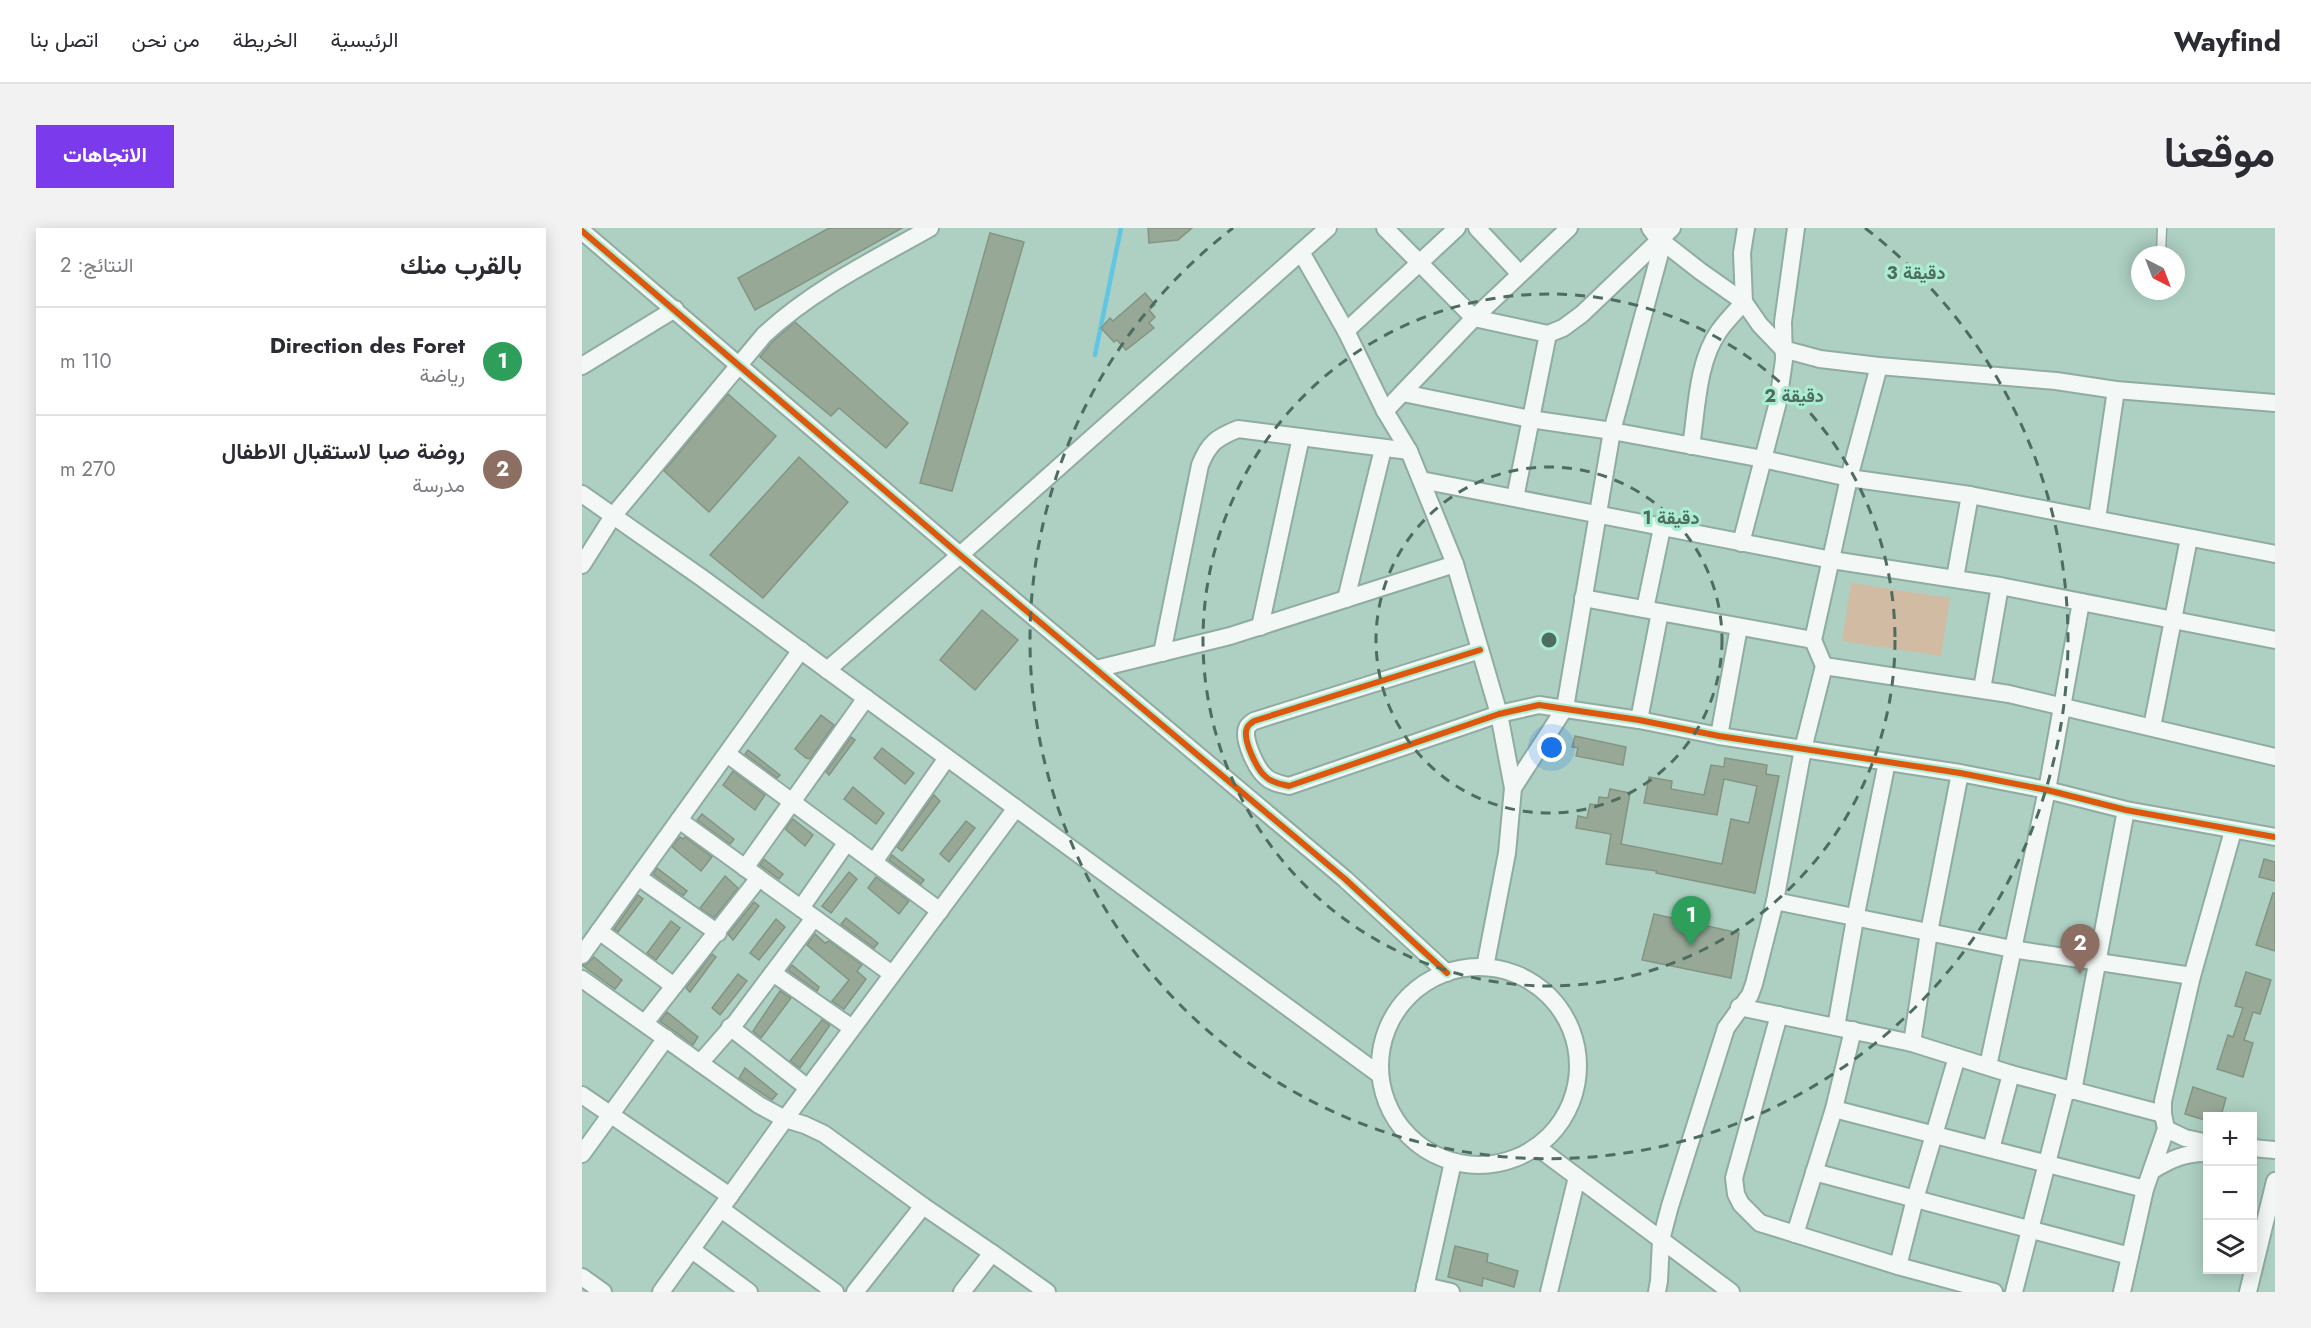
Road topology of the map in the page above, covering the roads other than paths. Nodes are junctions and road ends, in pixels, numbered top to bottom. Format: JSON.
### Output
{"nodes":[{"id":1,"x":930,"y":228,"type":"edge"},
{"id":2,"x":1328,"y":228,"type":"edge"},
{"id":3,"x":1385,"y":228,"type":"edge"},
{"id":4,"x":1457,"y":228,"type":"edge"},
{"id":5,"x":1477,"y":228,"type":"edge"},
{"id":6,"x":1569,"y":228,"type":"edge"},
{"id":7,"x":1746,"y":228,"type":"edge"},
{"id":8,"x":1796,"y":228,"type":"edge"},
{"id":9,"x":2162,"y":228,"type":"edge"},
{"id":10,"x":582,"y":231,"type":"edge"},
{"id":11,"x":1661,"y":235,"type":"edge"},
{"id":12,"x":2161,"y":246,"type":"edge"},
{"id":13,"x":1301,"y":252,"type":"junction"},
{"id":14,"x":1420,"y":263,"type":"junction"},
{"id":15,"x":1520,"y":274,"type":"junction"},
{"id":16,"x":1744,"y":302,"type":"junction"},
{"id":17,"x":675,"y":309,"type":"junction"},
{"id":18,"x":1474,"y":318,"type":"junction"},
{"id":19,"x":1346,"y":331,"type":"junction"},
{"id":20,"x":1548,"y":334,"type":"junction"},
{"id":21,"x":1783,"y":349,"type":"junction"},
{"id":22,"x":740,"y":365,"type":"junction"},
{"id":23,"x":582,"y":366,"type":"edge"},
{"id":24,"x":1879,"y":366,"type":"junction"},
{"id":25,"x":2116,"y":390,"type":"junction"},
{"id":26,"x":1403,"y":393,"type":"junction"},
{"id":27,"x":2275,"y":403,"type":"edge"},
{"id":28,"x":1385,"y":411,"type":"junction"},
{"id":29,"x":1530,"y":419,"type":"junction"},
{"id":30,"x":1612,"y":431,"type":"junction"},
{"id":31,"x":1301,"y":437,"type":"junction"},
{"id":32,"x":1691,"y":446,"type":"junction"},
{"id":33,"x":1383,"y":449,"type":"junction"},
{"id":34,"x":1408,"y":451,"type":"junction"},
{"id":35,"x":1763,"y":459,"type":"junction"},
{"id":36,"x":1849,"y":478,"type":"junction"},
{"id":37,"x":1421,"y":480,"type":"junction"},
{"id":38,"x":582,"y":494,"type":"edge"},
{"id":39,"x":1970,"y":495,"type":"junction"},
{"id":40,"x":1515,"y":498,"type":"junction"},
{"id":41,"x":614,"y":516,"type":"junction"},
{"id":42,"x":1599,"y":516,"type":"junction"},
{"id":43,"x":2097,"y":519,"type":"junction"},
{"id":44,"x":1662,"y":528,"type":"junction"},
{"id":45,"x":2189,"y":538,"type":"junction"},
{"id":46,"x":1741,"y":543,"type":"junction"},
{"id":47,"x":2275,"y":554,"type":"edge"},
{"id":48,"x":960,"y":555,"type":"junction"},
{"id":49,"x":1832,"y":560,"type":"junction"},
{"id":50,"x":1455,"y":564,"type":"junction"},
{"id":51,"x":582,"y":565,"type":"edge"},
{"id":52,"x":1954,"y":578,"type":"junction"},
{"id":53,"x":2000,"y":586,"type":"junction"},
{"id":54,"x":1583,"y":598,"type":"junction"},
{"id":55,"x":1346,"y":599,"type":"junction"},
{"id":56,"x":2081,"y":602,"type":"junction"},
{"id":57,"x":1653,"y":611,"type":"junction"},
{"id":58,"x":2172,"y":619,"type":"junction"},
{"id":59,"x":1260,"y":627,"type":"junction"},
{"id":60,"x":1739,"y":627,"type":"junction"},
{"id":61,"x":1814,"y":640,"type":"junction"},
{"id":62,"x":2275,"y":640,"type":"edge"},
{"id":63,"x":801,"y":650,"type":"junction"},
{"id":64,"x":1480,"y":650,"type":"junction"},
{"id":65,"x":1162,"y":653,"type":"junction"},
{"id":66,"x":1824,"y":666,"type":"junction"},
{"id":67,"x":1096,"y":669,"type":"junction"},
{"id":68,"x":827,"y":670,"type":"junction"},
{"id":69,"x":1982,"y":689,"type":"junction"},
{"id":70,"x":866,"y":698,"type":"junction"},
{"id":71,"x":2063,"y":706,"type":"junction"},
{"id":72,"x":1565,"y":708,"type":"junction"},
{"id":73,"x":1499,"y":714,"type":"junction"},
{"id":74,"x":1640,"y":720,"type":"junction"},
{"id":75,"x":2152,"y":727,"type":"junction"},
{"id":76,"x":1719,"y":736,"type":"junction"},
{"id":77,"x":1803,"y":748,"type":"junction"},
{"id":78,"x":726,"y":754,"type":"junction"},
{"id":79,"x":2275,"y":757,"type":"edge"},
{"id":80,"x":947,"y":758,"type":"junction"},
{"id":81,"x":1887,"y":762,"type":"junction"},
{"id":82,"x":1960,"y":773,"type":"junction"},
{"id":83,"x":1513,"y":788,"type":"junction"},
{"id":84,"x":2047,"y":790,"type":"junction"},
{"id":85,"x":792,"y":801,"type":"junction"},
{"id":86,"x":1016,"y":808,"type":"junction"},
{"id":87,"x":2126,"y":810,"type":"junction"},
{"id":88,"x":679,"y":820,"type":"junction"},
{"id":89,"x":2233,"y":831,"type":"junction"},
{"id":90,"x":2275,"y":837,"type":"edge"},
{"id":91,"x":847,"y":842,"type":"junction"},
{"id":92,"x":874,"y":862,"type":"junction"},
{"id":93,"x":752,"y":873,"type":"junction"},
{"id":94,"x":638,"y":877,"type":"junction"},
{"id":95,"x":1775,"y":901,"type":"junction"},
{"id":96,"x":940,"y":910,"type":"junction"},
{"id":97,"x":808,"y":913,"type":"junction"},
{"id":98,"x":1855,"y":919,"type":"junction"},
{"id":99,"x":599,"y":932,"type":"junction"},
{"id":100,"x":1929,"y":932,"type":"junction"},
{"id":101,"x":718,"y":933,"type":"junction"},
{"id":102,"x":2012,"y":949,"type":"junction"},
{"id":103,"x":582,"y":956,"type":"edge"},
{"id":104,"x":2098,"y":962,"type":"junction"},
{"id":105,"x":1485,"y":967,"type":"junction"},
{"id":106,"x":773,"y":973,"type":"junction"},
{"id":107,"x":1446,"y":973,"type":"junction"},
{"id":108,"x":892,"y":974,"type":"junction"},
{"id":109,"x":2192,"y":976,"type":"junction"},
{"id":110,"x":582,"y":979,"type":"edge"},
{"id":111,"x":674,"y":986,"type":"junction"},
{"id":112,"x":1739,"y":1007,"type":"junction"},
{"id":113,"x":1779,"y":1015,"type":"junction"},
{"id":114,"x":645,"y":1023,"type":"junction"},
{"id":115,"x":1836,"y":1027,"type":"junction"},
{"id":116,"x":730,"y":1028,"type":"junction"},
{"id":117,"x":852,"y":1028,"type":"junction"},
{"id":118,"x":1852,"y":1030,"type":"junction"},
{"id":119,"x":666,"y":1038,"type":"junction"},
{"id":120,"x":1912,"y":1043,"type":"junction"},
{"id":121,"x":1957,"y":1057,"type":"junction"},
{"id":122,"x":700,"y":1063,"type":"junction"},
{"id":123,"x":1988,"y":1066,"type":"junction"},
{"id":124,"x":2011,"y":1074,"type":"junction"},
{"id":125,"x":1380,"y":1075,"type":"junction"},
{"id":126,"x":808,"y":1088,"type":"junction"},
{"id":127,"x":2069,"y":1090,"type":"junction"},
{"id":128,"x":582,"y":1095,"type":"edge"},
{"id":129,"x":1834,"y":1109,"type":"junction"},
{"id":130,"x":611,"y":1114,"type":"junction"},
{"id":131,"x":785,"y":1119,"type":"junction"},
{"id":132,"x":2164,"y":1122,"type":"junction"},
{"id":133,"x":1935,"y":1135,"type":"junction"},
{"id":134,"x":2203,"y":1142,"type":"edge"},
{"id":135,"x":1538,"y":1147,"type":"junction"},
{"id":136,"x":2257,"y":1148,"type":"edge"},
{"id":137,"x":1991,"y":1149,"type":"junction"},
{"id":138,"x":2275,"y":1150,"type":"edge"},
{"id":139,"x":2203,"y":1153,"type":"edge"},
{"id":140,"x":582,"y":1154,"type":"edge"},
{"id":141,"x":2257,"y":1156,"type":"edge"},
{"id":142,"x":2275,"y":1157,"type":"edge"},
{"id":143,"x":1453,"y":1162,"type":"junction"},
{"id":144,"x":2048,"y":1163,"type":"junction"},
{"id":145,"x":2153,"y":1170,"type":"junction"},
{"id":146,"x":1814,"y":1172,"type":"junction"},
{"id":147,"x":1576,"y":1177,"type":"junction"},
{"id":148,"x":2275,"y":1181,"type":"edge"},
{"id":149,"x":2145,"y":1189,"type":"junction"},
{"id":150,"x":1915,"y":1199,"type":"junction"},
{"id":151,"x":726,"y":1203,"type":"junction"},
{"id":152,"x":922,"y":1206,"type":"junction"},
{"id":153,"x":2031,"y":1229,"type":"junction"},
{"id":154,"x":1795,"y":1234,"type":"junction"},
{"id":155,"x":2269,"y":1239,"type":"edge"},
{"id":156,"x":1661,"y":1240,"type":"junction"},
{"id":157,"x":692,"y":1250,"type":"junction"},
{"id":158,"x":992,"y":1253,"type":"junction"},
{"id":159,"x":2130,"y":1256,"type":"junction"},
{"id":160,"x":1898,"y":1266,"type":"junction"},
{"id":161,"x":582,"y":1277,"type":"edge"},
{"id":162,"x":1425,"y":1289,"type":"edge"},
{"id":163,"x":603,"y":1292,"type":"edge"},
{"id":164,"x":661,"y":1292,"type":"edge"},
{"id":165,"x":749,"y":1292,"type":"edge"},
{"id":166,"x":835,"y":1292,"type":"edge"},
{"id":167,"x":855,"y":1292,"type":"edge"},
{"id":168,"x":962,"y":1292,"type":"edge"},
{"id":169,"x":1047,"y":1292,"type":"edge"},
{"id":170,"x":1451,"y":1292,"type":"edge"},
{"id":171,"x":1549,"y":1292,"type":"edge"},
{"id":172,"x":1657,"y":1292,"type":"edge"},
{"id":173,"x":1731,"y":1292,"type":"edge"},
{"id":174,"x":1994,"y":1292,"type":"edge"},
{"id":175,"x":2014,"y":1292,"type":"edge"},
{"id":176,"x":2121,"y":1292,"type":"edge"},
{"id":177,"x":2248,"y":1292,"type":"edge"}],
"edges":[{"from":1,"to":22,"type":"street"},
{"from":2,"to":13,"type":"street"},
{"from":3,"to":14,"type":"street"},
{"from":4,"to":14,"type":"street"},
{"from":5,"to":15,"type":"street"},
{"from":6,"to":15,"type":"street"},
{"from":7,"to":16,"type":"street"},
{"from":8,"to":21,"type":"street"},
{"from":9,"to":12,"type":"lane"},
{"from":10,"to":17,"type":"street"},
{"from":11,"to":16,"type":"street"},
{"from":11,"to":20,"type":"street"},
{"from":11,"to":30,"type":"street"},
{"from":13,"to":19,"type":"street"},
{"from":13,"to":48,"type":"street"},
{"from":14,"to":18,"type":"street"},
{"from":14,"to":19,"type":"street"},
{"from":15,"to":18,"type":"street"},
{"from":16,"to":21,"type":"street"},
{"from":16,"to":32,"type":"street"},
{"from":17,"to":22,"type":"street"},
{"from":17,"to":23,"type":"street"},
{"from":18,"to":20,"type":"street"},
{"from":18,"to":26,"type":"street"},
{"from":19,"to":28,"type":"street"},
{"from":20,"to":29,"type":"street"},
{"from":21,"to":24,"type":"street"},
{"from":21,"to":35,"type":"street"},
{"from":22,"to":41,"type":"street"},
{"from":22,"to":48,"type":"street"},
{"from":24,"to":25,"type":"street"},
{"from":24,"to":36,"type":"street"},
{"from":25,"to":27,"type":"street"},
{"from":25,"to":43,"type":"street"},
{"from":26,"to":28,"type":"street"},
{"from":26,"to":29,"type":"street"},
{"from":28,"to":34,"type":"street"},
{"from":29,"to":30,"type":"street"},
{"from":29,"to":40,"type":"street"},
{"from":30,"to":32,"type":"street"},
{"from":30,"to":42,"type":"street"},
{"from":31,"to":33,"type":"street"},
{"from":31,"to":59,"type":"street"},
{"from":31,"to":65,"type":"street"},
{"from":32,"to":35,"type":"street"},
{"from":33,"to":34,"type":"street"},
{"from":33,"to":55,"type":"street"},
{"from":34,"to":37,"type":"street"},
{"from":35,"to":36,"type":"street"},
{"from":35,"to":46,"type":"street"},
{"from":36,"to":39,"type":"street"},
{"from":36,"to":49,"type":"street"},
{"from":37,"to":40,"type":"street"},
{"from":37,"to":50,"type":"street"},
{"from":38,"to":41,"type":"street"},
{"from":39,"to":43,"type":"street"},
{"from":39,"to":52,"type":"street"},
{"from":40,"to":42,"type":"street"},
{"from":41,"to":51,"type":"street"},
{"from":41,"to":63,"type":"street"},
{"from":42,"to":44,"type":"street"},
{"from":42,"to":54,"type":"street"},
{"from":43,"to":45,"type":"street"},
{"from":44,"to":46,"type":"street"},
{"from":44,"to":57,"type":"street"},
{"from":45,"to":47,"type":"street"},
{"from":45,"to":58,"type":"street"},
{"from":46,"to":49,"type":"street"},
{"from":48,"to":67,"type":"street"},
{"from":48,"to":68,"type":"street"},
{"from":49,"to":52,"type":"street"},
{"from":49,"to":61,"type":"street"},
{"from":50,"to":55,"type":"street"},
{"from":50,"to":64,"type":"street"},
{"from":52,"to":53,"type":"street"},
{"from":53,"to":56,"type":"street"},
{"from":53,"to":69,"type":"street"},
{"from":54,"to":57,"type":"street"},
{"from":54,"to":72,"type":"street"},
{"from":55,"to":59,"type":"street"},
{"from":56,"to":58,"type":"street"},
{"from":56,"to":71,"type":"street"},
{"from":57,"to":60,"type":"street"},
{"from":57,"to":74,"type":"street"},
{"from":58,"to":62,"type":"street"},
{"from":58,"to":75,"type":"street"},
{"from":59,"to":65,"type":"street"},
{"from":60,"to":61,"type":"street"},
{"from":60,"to":76,"type":"street"},
{"from":61,"to":66,"type":"street"},
{"from":63,"to":68,"type":"street"},
{"from":63,"to":78,"type":"street"},
{"from":64,"to":73,"type":"street"},
{"from":64,"to":73,"type":"street"},
{"from":65,"to":67,"type":"street"},
{"from":66,"to":69,"type":"street"},
{"from":66,"to":77,"type":"street"},
{"from":67,"to":107,"type":"street"},
{"from":68,"to":70,"type":"street"},
{"from":69,"to":71,"type":"street"},
{"from":70,"to":80,"type":"street"},
{"from":70,"to":85,"type":"street"},
{"from":71,"to":75,"type":"street"},
{"from":71,"to":84,"type":"street"},
{"from":72,"to":73,"type":"street"},
{"from":72,"to":74,"type":"street"},
{"from":72,"to":83,"type":"street"},
{"from":73,"to":83,"type":"street"},
{"from":74,"to":76,"type":"street"},
{"from":75,"to":79,"type":"street"},
{"from":76,"to":77,"type":"street"},
{"from":77,"to":81,"type":"street"},
{"from":77,"to":95,"type":"street"},
{"from":78,"to":85,"type":"street"},
{"from":78,"to":88,"type":"street"},
{"from":80,"to":86,"type":"street"},
{"from":80,"to":92,"type":"street"},
{"from":81,"to":82,"type":"street"},
{"from":81,"to":98,"type":"street"},
{"from":82,"to":84,"type":"street"},
{"from":82,"to":100,"type":"street"},
{"from":83,"to":105,"type":"street"},
{"from":84,"to":87,"type":"street"},
{"from":84,"to":102,"type":"street"},
{"from":85,"to":91,"type":"street"},
{"from":85,"to":93,"type":"street"},
{"from":86,"to":96,"type":"street"},
{"from":86,"to":125,"type":"street"},
{"from":87,"to":89,"type":"street"},
{"from":87,"to":104,"type":"street"},
{"from":88,"to":93,"type":"street"},
{"from":88,"to":94,"type":"street"},
{"from":89,"to":90,"type":"street"},
{"from":89,"to":109,"type":"street"},
{"from":91,"to":92,"type":"street"},
{"from":91,"to":97,"type":"street"},
{"from":92,"to":96,"type":"street"},
{"from":93,"to":97,"type":"street"},
{"from":93,"to":101,"type":"street"},
{"from":94,"to":99,"type":"street"},
{"from":94,"to":101,"type":"street"},
{"from":95,"to":98,"type":"street"},
{"from":95,"to":112,"type":"street"},
{"from":96,"to":108,"type":"street"},
{"from":97,"to":106,"type":"street"},
{"from":97,"to":108,"type":"street"},
{"from":98,"to":100,"type":"street"},
{"from":98,"to":115,"type":"street"},
{"from":99,"to":103,"type":"street"},
{"from":99,"to":111,"type":"street"},
{"from":100,"to":102,"type":"street"},
{"from":100,"to":120,"type":"street"},
{"from":101,"to":111,"type":"street"},
{"from":102,"to":104,"type":"street"},
{"from":102,"to":123,"type":"street"},
{"from":104,"to":109,"type":"street"},
{"from":104,"to":127,"type":"street"},
{"from":105,"to":107,"type":"street"},
{"from":105,"to":135,"type":"street"},
{"from":106,"to":116,"type":"street"},
{"from":106,"to":117,"type":"street"},
{"from":107,"to":125,"type":"street"},
{"from":108,"to":117,"type":"street"},
{"from":109,"to":132,"type":"street"},
{"from":110,"to":114,"type":"street"},
{"from":111,"to":114,"type":"street"},
{"from":112,"to":113,"type":"street"},
{"from":112,"to":156,"type":"street"},
{"from":113,"to":115,"type":"street"},
{"from":113,"to":154,"type":"street"},
{"from":114,"to":119,"type":"street"},
{"from":115,"to":118,"type":"street"},
{"from":116,"to":122,"type":"street"},
{"from":116,"to":126,"type":"street"},
{"from":117,"to":126,"type":"street"},
{"from":118,"to":120,"type":"street"},
{"from":118,"to":129,"type":"street"},
{"from":119,"to":122,"type":"street"},
{"from":119,"to":130,"type":"street"},
{"from":120,"to":121,"type":"street"},
{"from":121,"to":123,"type":"street"},
{"from":121,"to":133,"type":"street"},
{"from":122,"to":131,"type":"street"},
{"from":123,"to":124,"type":"street"},
{"from":124,"to":127,"type":"street"},
{"from":124,"to":137,"type":"street"},
{"from":125,"to":143,"type":"street"},
{"from":126,"to":131,"type":"street"},
{"from":127,"to":132,"type":"street"},
{"from":127,"to":144,"type":"street"},
{"from":128,"to":130,"type":"street"},
{"from":129,"to":133,"type":"street"},
{"from":129,"to":146,"type":"street"},
{"from":130,"to":140,"type":"street"},
{"from":130,"to":151,"type":"street"},
{"from":131,"to":151,"type":"street"},
{"from":131,"to":152,"type":"street"},
{"from":132,"to":134,"type":"street"},
{"from":132,"to":145,"type":"street"},
{"from":133,"to":137,"type":"street"},
{"from":133,"to":150,"type":"street"},
{"from":135,"to":143,"type":"street"},
{"from":135,"to":147,"type":"street"},
{"from":136,"to":138,"type":"street"},
{"from":137,"to":144,"type":"street"},
{"from":139,"to":145,"type":"street"},
{"from":141,"to":142,"type":"street"},
{"from":143,"to":162,"type":"street"},
{"from":144,"to":149,"type":"street"},
{"from":144,"to":153,"type":"street"},
{"from":145,"to":149,"type":"street"},
{"from":146,"to":150,"type":"street"},
{"from":146,"to":154,"type":"street"},
{"from":147,"to":156,"type":"street"},
{"from":147,"to":171,"type":"street"},
{"from":148,"to":155,"type":"street"},
{"from":149,"to":159,"type":"street"},
{"from":150,"to":153,"type":"street"},
{"from":150,"to":160,"type":"street"},
{"from":151,"to":157,"type":"street"},
{"from":151,"to":166,"type":"street"},
{"from":152,"to":158,"type":"street"},
{"from":152,"to":167,"type":"street"},
{"from":153,"to":159,"type":"street"},
{"from":153,"to":175,"type":"street"},
{"from":154,"to":160,"type":"street"},
{"from":155,"to":177,"type":"street"},
{"from":156,"to":172,"type":"street"},
{"from":156,"to":173,"type":"street"},
{"from":157,"to":164,"type":"street"},
{"from":157,"to":165,"type":"street"},
{"from":158,"to":168,"type":"street"},
{"from":158,"to":169,"type":"street"},
{"from":159,"to":176,"type":"street"},
{"from":160,"to":174,"type":"street"},
{"from":161,"to":163,"type":"street"},
{"from":162,"to":170,"type":"street"}]}
